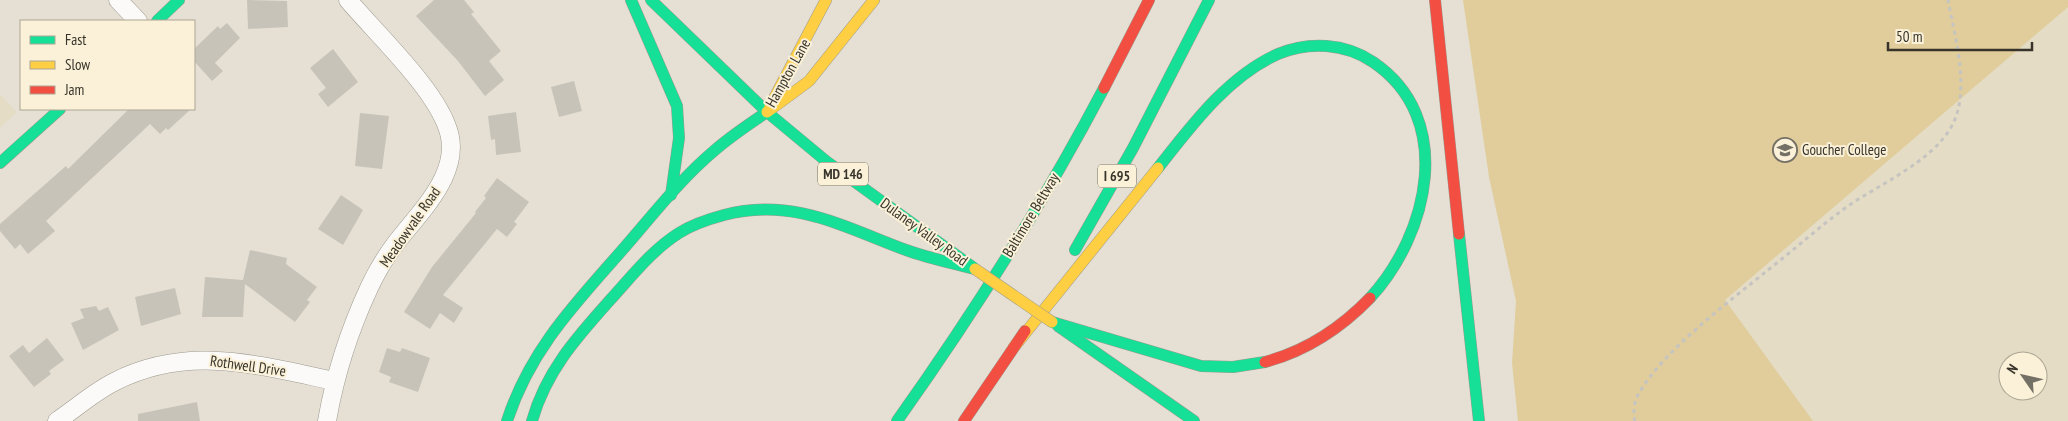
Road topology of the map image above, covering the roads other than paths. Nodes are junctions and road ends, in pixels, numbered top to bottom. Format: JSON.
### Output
{"nodes":[{"id":1,"x":118,"y":0,"type":"edge"},
{"id":2,"x":180,"y":0,"type":"edge"},
{"id":3,"x":348,"y":0,"type":"edge"},
{"id":4,"x":631,"y":0,"type":"edge"},
{"id":5,"x":651,"y":0,"type":"edge"},
{"id":6,"x":826,"y":0,"type":"edge"},
{"id":7,"x":874,"y":0,"type":"edge"},
{"id":8,"x":1149,"y":0,"type":"edge"},
{"id":9,"x":1209,"y":0,"type":"edge"},
{"id":10,"x":1435,"y":0,"type":"edge"},
{"id":11,"x":137,"y":20,"type":"edge"},
{"id":12,"x":158,"y":20,"type":"edge"},
{"id":13,"x":59,"y":110,"type":"edge"},
{"id":14,"x":767,"y":112,"type":"junction"},
{"id":15,"x":0,"y":163,"type":"edge"},
{"id":16,"x":671,"y":195,"type":"junction"},
{"id":17,"x":975,"y":269,"type":"junction"},
{"id":18,"x":968,"y":319,"type":"junction"},
{"id":19,"x":1052,"y":322,"type":"junction"},
{"id":20,"x":1014,"y":347,"type":"junction"},
{"id":21,"x":334,"y":381,"type":"junction"},
{"id":22,"x":903,"y":392,"type":"dead end"},
{"id":23,"x":1476,"y":406,"type":"junction"},
{"id":24,"x":58,"y":421,"type":"edge"},
{"id":25,"x":327,"y":421,"type":"edge"},
{"id":26,"x":507,"y":421,"type":"edge"},
{"id":27,"x":532,"y":421,"type":"edge"},
{"id":28,"x":897,"y":421,"type":"edge"},
{"id":29,"x":964,"y":421,"type":"edge"},
{"id":30,"x":1194,"y":421,"type":"edge"},
{"id":31,"x":1475,"y":421,"type":"edge"},
{"id":32,"x":1479,"y":421,"type":"edge"}],
"edges":[{"from":1,"to":11,"type":"street"},
{"from":2,"to":12,"type":"main road"},
{"from":3,"to":21,"type":"street","name":"Meadowvale Road"},
{"from":4,"to":16,"type":"main road"},
{"from":5,"to":14,"type":"main road","name":"Dulaney Valley Road","number":"MD 146"},
{"from":6,"to":14,"type":"main road","name":"Hampton Lane"},
{"from":7,"to":14,"type":"main road","name":"Hampton Lane"},
{"from":8,"to":18,"type":"main road","name":"Baltimore Beltway"},
{"from":9,"to":20,"type":"main road","number":"I 695"},
{"from":10,"to":23,"type":"main road"},
{"from":13,"to":15,"type":"main road"},
{"from":14,"to":16,"type":"main road"},
{"from":14,"to":17,"type":"main road","name":"Dulaney Valley Road","number":"MD 146"},
{"from":16,"to":26,"type":"main road"},
{"from":17,"to":19,"type":"main road","name":"Dulaney Valley Road","number":"MD 146","bridge":true},
{"from":17,"to":27,"type":"main road"},
{"from":18,"to":22,"type":"main road"},
{"from":18,"to":28,"type":"main road","name":"Baltimore Beltway"},
{"from":19,"to":20,"type":"main road"},
{"from":19,"to":30,"type":"main road","name":"Dulaney Valley Road","number":"MD 146"},
{"from":20,"to":29,"type":"main road","number":"I 695"},
{"from":21,"to":24,"type":"street","name":"Rothwell Drive"},
{"from":21,"to":25,"type":"street","name":"Meadowvale Road"},
{"from":23,"to":31,"type":"main road"},
{"from":23,"to":32,"type":"main road"}]}
